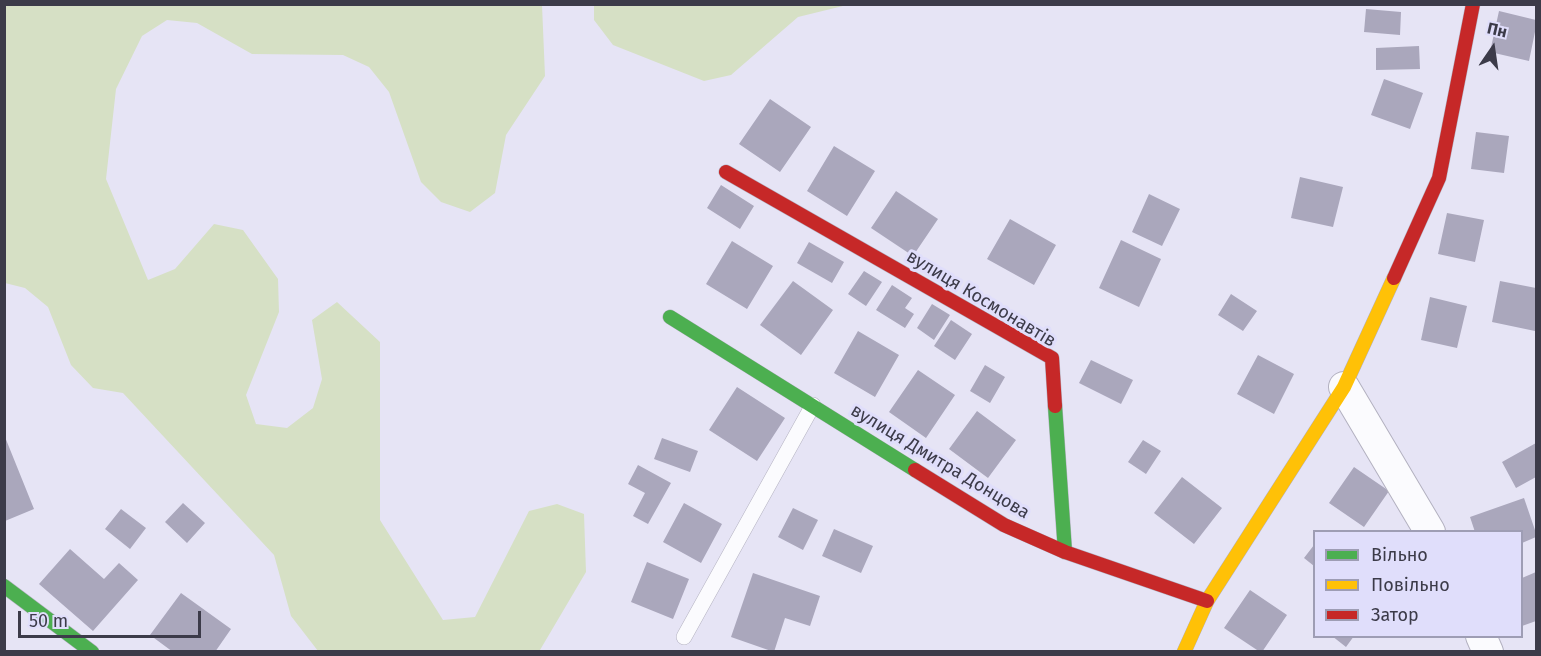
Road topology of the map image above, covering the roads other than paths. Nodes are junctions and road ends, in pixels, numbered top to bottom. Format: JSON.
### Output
{"nodes":[{"id":1,"x":1473,"y":4,"type":"edge"},
{"id":2,"x":726,"y":172,"type":"dead end"},
{"id":3,"x":670,"y":317,"type":"dead end"},
{"id":4,"x":1344,"y":387,"type":"junction"},
{"id":5,"x":813,"y":405,"type":"junction"},
{"id":6,"x":1429,"y":530,"type":"edge"},
{"id":7,"x":1065,"y":552,"type":"junction"},
{"id":8,"x":4,"y":586,"type":"edge"},
{"id":9,"x":1207,"y":601,"type":"junction"},
{"id":10,"x":684,"y":637,"type":"dead end"},
{"id":11,"x":92,"y":651,"type":"edge"},
{"id":12,"x":1185,"y":651,"type":"edge"}],
"edges":[{"from":1,"to":4,"type":"street"},
{"from":2,"to":7,"type":"street","name":"вулиця Космонавтів"},
{"from":3,"to":5,"type":"street","name":"вулиця Дмитра Донцова"},
{"from":4,"to":6,"type":"street"},
{"from":4,"to":9,"type":"street"},
{"from":5,"to":7,"type":"street","name":"вулиця Дмитра Донцова"},
{"from":5,"to":10,"type":"lane"},
{"from":7,"to":9,"type":"street","name":"вулиця Дмитра Донцова"},
{"from":8,"to":11,"type":"street"},
{"from":9,"to":12,"type":"street"}]}
